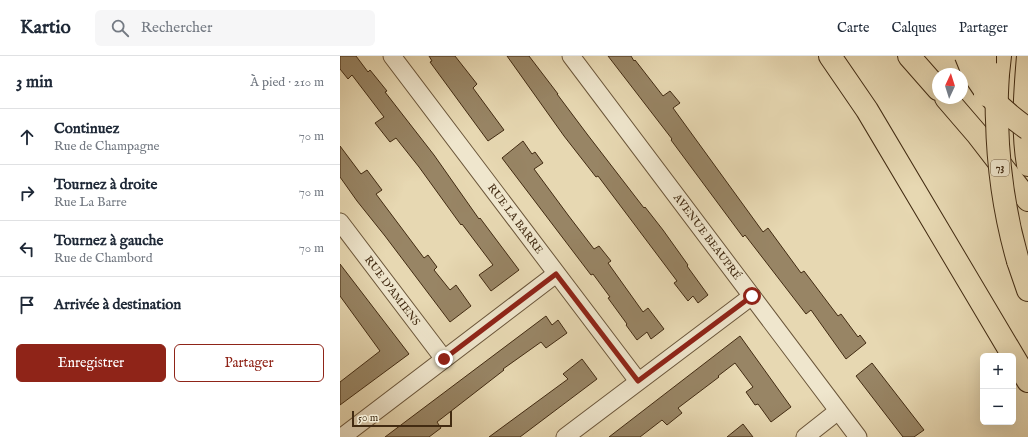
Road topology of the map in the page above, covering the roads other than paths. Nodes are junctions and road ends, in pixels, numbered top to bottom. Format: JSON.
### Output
{"nodes":[{"id":1,"x":392,"y":56,"type":"edge"},
{"id":2,"x":570,"y":56,"type":"edge"},
{"id":3,"x":830,"y":56,"type":"edge"},
{"id":4,"x":909,"y":56,"type":"edge"},
{"id":5,"x":966,"y":56,"type":"edge"},
{"id":6,"x":985,"y":56,"type":"edge"},
{"id":7,"x":1028,"y":56,"type":"edge"},
{"id":8,"x":999,"y":65,"type":"edge"},
{"id":9,"x":932,"y":82,"type":"edge"},
{"id":10,"x":951,"y":104,"type":"edge"},
{"id":11,"x":1028,"y":129,"type":"edge"},
{"id":12,"x":1028,"y":165,"type":"edge"},
{"id":13,"x":1028,"y":200,"type":"edge"},
{"id":14,"x":340,"y":222,"type":"edge"},
{"id":15,"x":1010,"y":234,"type":"junction"},
{"id":16,"x":556,"y":274,"type":"junction"},
{"id":17,"x":1028,"y":290,"type":"edge"},
{"id":18,"x":752,"y":296,"type":"junction"},
{"id":19,"x":444,"y":359,"type":"junction"},
{"id":20,"x":638,"y":381,"type":"junction"},
{"id":21,"x":1028,"y":381,"type":"edge"},
{"id":22,"x":838,"y":411,"type":"junction"},
{"id":23,"x":342,"y":437,"type":"edge"},
{"id":24,"x":565,"y":437,"type":"edge"},
{"id":25,"x":805,"y":437,"type":"edge"},
{"id":26,"x":858,"y":437,"type":"edge"}],
"edges":[{"from":1,"to":16,"type":"street","name":"RUE LA BARRE"},
{"from":2,"to":18,"type":"street","name":"AVENUE BEAUPRÉ"},
{"from":3,"to":21,"type":"highway"},
{"from":4,"to":9,"type":"highway"},
{"from":5,"to":11,"type":"highway","bridge":true},
{"from":6,"to":15,"type":"highway","bridge":true},
{"from":7,"to":12,"type":"highway"},
{"from":8,"to":15,"type":"highway","number":"73","bridge":true},
{"from":10,"to":13,"type":"highway"},
{"from":14,"to":19,"type":"street","name":"RUE D'AMIENS"},
{"from":15,"to":17,"type":"highway","number":"73","bridge":true},
{"from":16,"to":19,"type":"street"},
{"from":16,"to":20,"type":"street","name":"RUE LA BARRE"},
{"from":18,"to":20,"type":"street"},
{"from":18,"to":22,"type":"street","name":"AVENUE BEAUPRÉ"},
{"from":19,"to":23,"type":"street"},
{"from":20,"to":24,"type":"street"},
{"from":22,"to":25,"type":"street"},
{"from":22,"to":26,"type":"street","name":"AVENUE BEAUPRÉ"}]}
